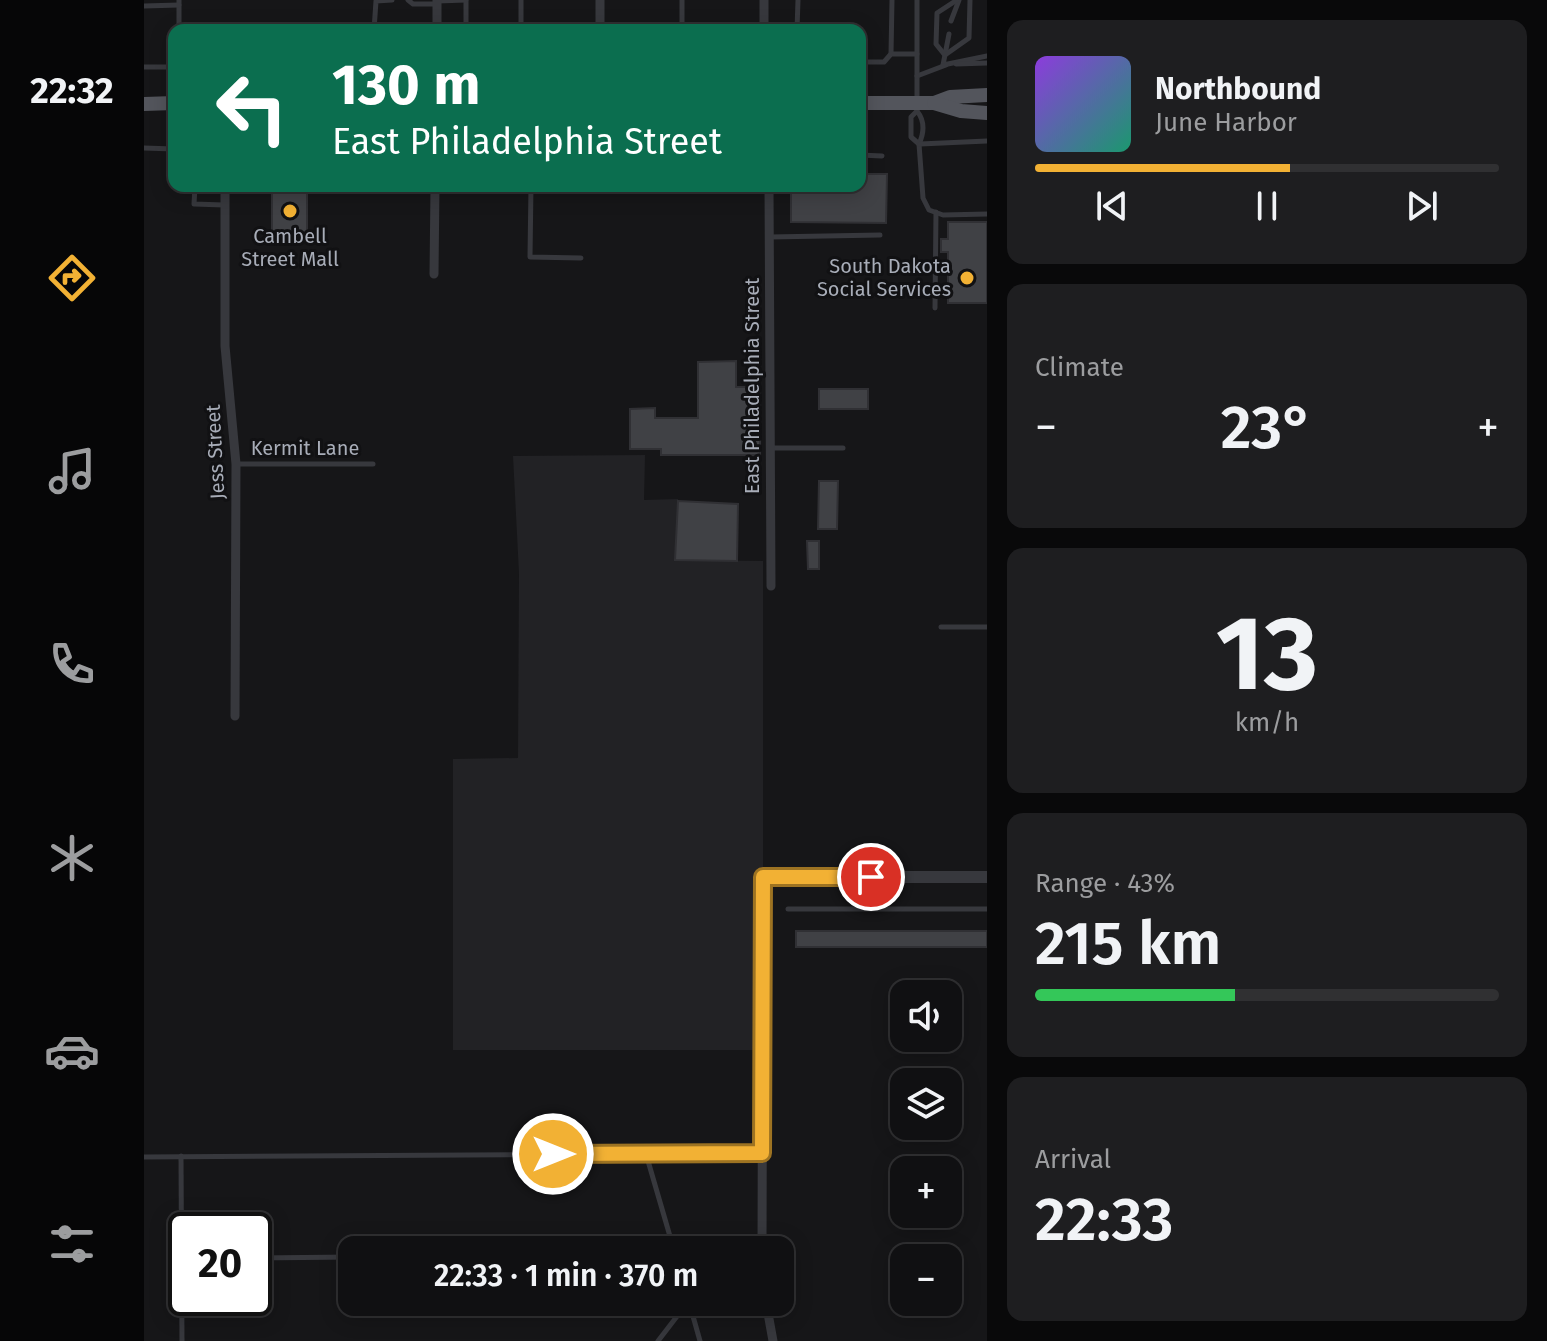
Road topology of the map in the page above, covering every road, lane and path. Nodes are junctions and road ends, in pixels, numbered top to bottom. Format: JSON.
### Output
{"nodes":[{"id":1,"x":392,"y":0,"type":"edge"},
{"id":2,"x":408,"y":0,"type":"edge"},
{"id":3,"x":466,"y":0,"type":"edge"},
{"id":4,"x":521,"y":0,"type":"edge"},
{"id":5,"x":600,"y":0,"type":"edge"},
{"id":6,"x":682,"y":0,"type":"edge"},
{"id":7,"x":764,"y":0,"type":"edge"},
{"id":8,"x":798,"y":0,"type":"edge"},
{"id":9,"x":892,"y":0,"type":"edge"},
{"id":10,"x":917,"y":0,"type":"edge"},
{"id":11,"x":958,"y":0,"type":"edge"},
{"id":12,"x":970,"y":0,"type":"edge"},
{"id":13,"x":437,"y":2,"type":"edge"},
{"id":14,"x":179,"y":3,"type":"edge"},
{"id":15,"x":144,"y":6,"type":"edge"},
{"id":16,"x":951,"y":21,"type":"dead end"},
{"id":17,"x":179,"y":24,"type":"edge"},
{"id":18,"x":374,"y":24,"type":"edge"},
{"id":19,"x":437,"y":24,"type":"edge"},
{"id":20,"x":466,"y":24,"type":"edge"},
{"id":21,"x":521,"y":24,"type":"edge"},
{"id":22,"x":600,"y":24,"type":"edge"},
{"id":23,"x":682,"y":24,"type":"edge"},
{"id":24,"x":764,"y":24,"type":"edge"},
{"id":25,"x":797,"y":24,"type":"edge"},
{"id":26,"x":949,"y":34,"type":"dead end"},
{"id":27,"x":891,"y":54,"type":"junction"},
{"id":28,"x":917,"y":54,"type":"junction"},
{"id":29,"x":945,"y":55,"type":"junction"},
{"id":30,"x":987,"y":56,"type":"edge"},
{"id":31,"x":866,"y":62,"type":"edge"},
{"id":32,"x":987,"y":63,"type":"edge"},
{"id":33,"x":943,"y":65,"type":"junction"},
{"id":34,"x":144,"y":67,"type":"edge"},
{"id":35,"x":168,"y":67,"type":"edge"},
{"id":36,"x":917,"y":76,"type":"junction"},
{"id":37,"x":987,"y":95,"type":"edge"},
{"id":38,"x":168,"y":103,"type":"edge"},
{"id":39,"x":866,"y":103,"type":"edge"},
{"id":40,"x":934,"y":103,"type":"junction"},
{"id":41,"x":144,"y":104,"type":"edge"},
{"id":42,"x":917,"y":107,"type":"junction"},
{"id":43,"x":987,"y":114,"type":"edge"},
{"id":44,"x":987,"y":141,"type":"edge"},
{"id":45,"x":919,"y":144,"type":"junction"},
{"id":46,"x":144,"y":148,"type":"edge"},
{"id":47,"x":168,"y":149,"type":"edge"},
{"id":48,"x":866,"y":155,"type":"edge"},
{"id":49,"x":882,"y":156,"type":"dead end"},
{"id":50,"x":195,"y":192,"type":"edge"},
{"id":51,"x":225,"y":192,"type":"edge"},
{"id":52,"x":435,"y":192,"type":"edge"},
{"id":53,"x":531,"y":192,"type":"edge"},
{"id":54,"x":769,"y":192,"type":"edge"},
{"id":55,"x":225,"y":205,"type":"junction"},
{"id":56,"x":936,"y":212,"type":"junction"},
{"id":57,"x":987,"y":214,"type":"edge"},
{"id":58,"x":880,"y":235,"type":"dead end"},
{"id":59,"x":770,"y":237,"type":"junction"},
{"id":60,"x":581,"y":258,"type":"dead end"},
{"id":61,"x":434,"y":274,"type":"dead end"},
{"id":62,"x":935,"y":308,"type":"dead end"},
{"id":63,"x":771,"y":448,"type":"junction"},
{"id":64,"x":843,"y":448,"type":"dead end"},
{"id":65,"x":236,"y":464,"type":"junction"},
{"id":66,"x":373,"y":464,"type":"dead end"},
{"id":67,"x":771,"y":586,"type":"dead end"},
{"id":68,"x":941,"y":627,"type":"dead end"},
{"id":69,"x":987,"y":627,"type":"edge"},
{"id":70,"x":235,"y":716,"type":"dead end"},
{"id":71,"x":763,"y":877,"type":"joint"},
{"id":72,"x":871,"y":877,"type":"junction"},
{"id":73,"x":987,"y":877,"type":"edge"},
{"id":74,"x":788,"y":909,"type":"dead end"},
{"id":75,"x":871,"y":909,"type":"junction"},
{"id":76,"x":987,"y":909,"type":"edge"},
{"id":77,"x":762,"y":1153,"type":"junction"},
{"id":78,"x":646,"y":1154,"type":"junction"},
{"id":79,"x":181,"y":1156,"type":"junction"},
{"id":80,"x":144,"y":1157,"type":"edge"},
{"id":81,"x":183,"y":1212,"type":"edge"},
{"id":82,"x":670,"y":1236,"type":"edge"},
{"id":83,"x":762,"y":1236,"type":"edge"},
{"id":84,"x":338,"y":1257,"type":"edge"},
{"id":85,"x":272,"y":1258,"type":"edge"},
{"id":86,"x":183,"y":1316,"type":"edge"},
{"id":87,"x":678,"y":1316,"type":"edge"},
{"id":88,"x":693,"y":1316,"type":"edge"},
{"id":89,"x":769,"y":1316,"type":"edge"},
{"id":90,"x":182,"y":1341,"type":"edge"},
{"id":91,"x":658,"y":1341,"type":"edge"},
{"id":92,"x":700,"y":1341,"type":"edge"},
{"id":93,"x":773,"y":1341,"type":"edge"}],
"edges":[{"from":1,"to":18,"type":"lane"},
{"from":2,"to":13,"type":"lane"},
{"from":3,"to":13,"type":"lane"},
{"from":3,"to":20,"type":"lane"},
{"from":4,"to":21,"type":"lane"},
{"from":5,"to":22,"type":"street"},
{"from":6,"to":23,"type":"lane"},
{"from":7,"to":24,"type":"street"},
{"from":8,"to":25,"type":"lane"},
{"from":9,"to":27,"type":"lane"},
{"from":10,"to":28,"type":"lane"},
{"from":11,"to":16,"type":"lane"},
{"from":11,"to":29,"type":"lane"},
{"from":12,"to":29,"type":"lane"},
{"from":13,"to":19,"type":"street"},
{"from":14,"to":15,"type":"lane"},
{"from":14,"to":17,"type":"lane"},
{"from":26,"to":29,"type":"lane"},
{"from":27,"to":28,"type":"lane"},
{"from":27,"to":31,"type":"lane"},
{"from":28,"to":36,"type":"lane"},
{"from":29,"to":33,"type":"lane"},
{"from":30,"to":33,"type":"lane"},
{"from":32,"to":33,"type":"lane"},
{"from":33,"to":36,"type":"lane"},
{"from":34,"to":35,"type":"lane"},
{"from":36,"to":42,"type":"lane"},
{"from":37,"to":40,"type":"main road"},
{"from":38,"to":41,"type":"main road"},
{"from":39,"to":42,"type":"main road"},
{"from":40,"to":42,"type":"main road"},
{"from":40,"to":43,"type":"main road"},
{"from":42,"to":45,"type":"lane"},
{"from":42,"to":45,"type":"lane"},
{"from":44,"to":45,"type":"lane"},
{"from":45,"to":56,"type":"lane"},
{"from":46,"to":47,"type":"lane"},
{"from":48,"to":49,"type":"lane"},
{"from":50,"to":55,"type":"lane"},
{"from":51,"to":55,"type":"street","name":"Jess Street"},
{"from":52,"to":61,"type":"street"},
{"from":53,"to":60,"type":"lane"},
{"from":54,"to":59,"type":"street","name":"East Philadelphia Street"},
{"from":55,"to":65,"type":"street","name":"Jess Street"},
{"from":56,"to":57,"type":"lane"},
{"from":56,"to":62,"type":"lane"},
{"from":58,"to":59,"type":"lane"},
{"from":59,"to":63,"type":"street","name":"East Philadelphia Street"},
{"from":63,"to":64,"type":"lane"},
{"from":63,"to":67,"type":"street","name":"East Philadelphia Street"},
{"from":65,"to":66,"type":"lane","name":"Kermit Lane"},
{"from":65,"to":70,"type":"street","name":"Jess Street"},
{"from":68,"to":69,"type":"lane"},
{"from":71,"to":72,"type":"street"},
{"from":71,"to":77,"type":"street"},
{"from":72,"to":73,"type":"street"},
{"from":72,"to":75,"type":"lane"},
{"from":74,"to":75,"type":"lane"},
{"from":75,"to":76,"type":"lane"},
{"from":77,"to":78,"type":"lane"},
{"from":77,"to":83,"type":"street"},
{"from":78,"to":79,"type":"lane"},
{"from":78,"to":82,"type":"lane"},
{"from":79,"to":80,"type":"lane"},
{"from":79,"to":81,"type":"lane"},
{"from":84,"to":85,"type":"lane"},
{"from":86,"to":90,"type":"lane"},
{"from":87,"to":91,"type":"lane"},
{"from":88,"to":92,"type":"lane"},
{"from":89,"to":93,"type":"street"}]}
